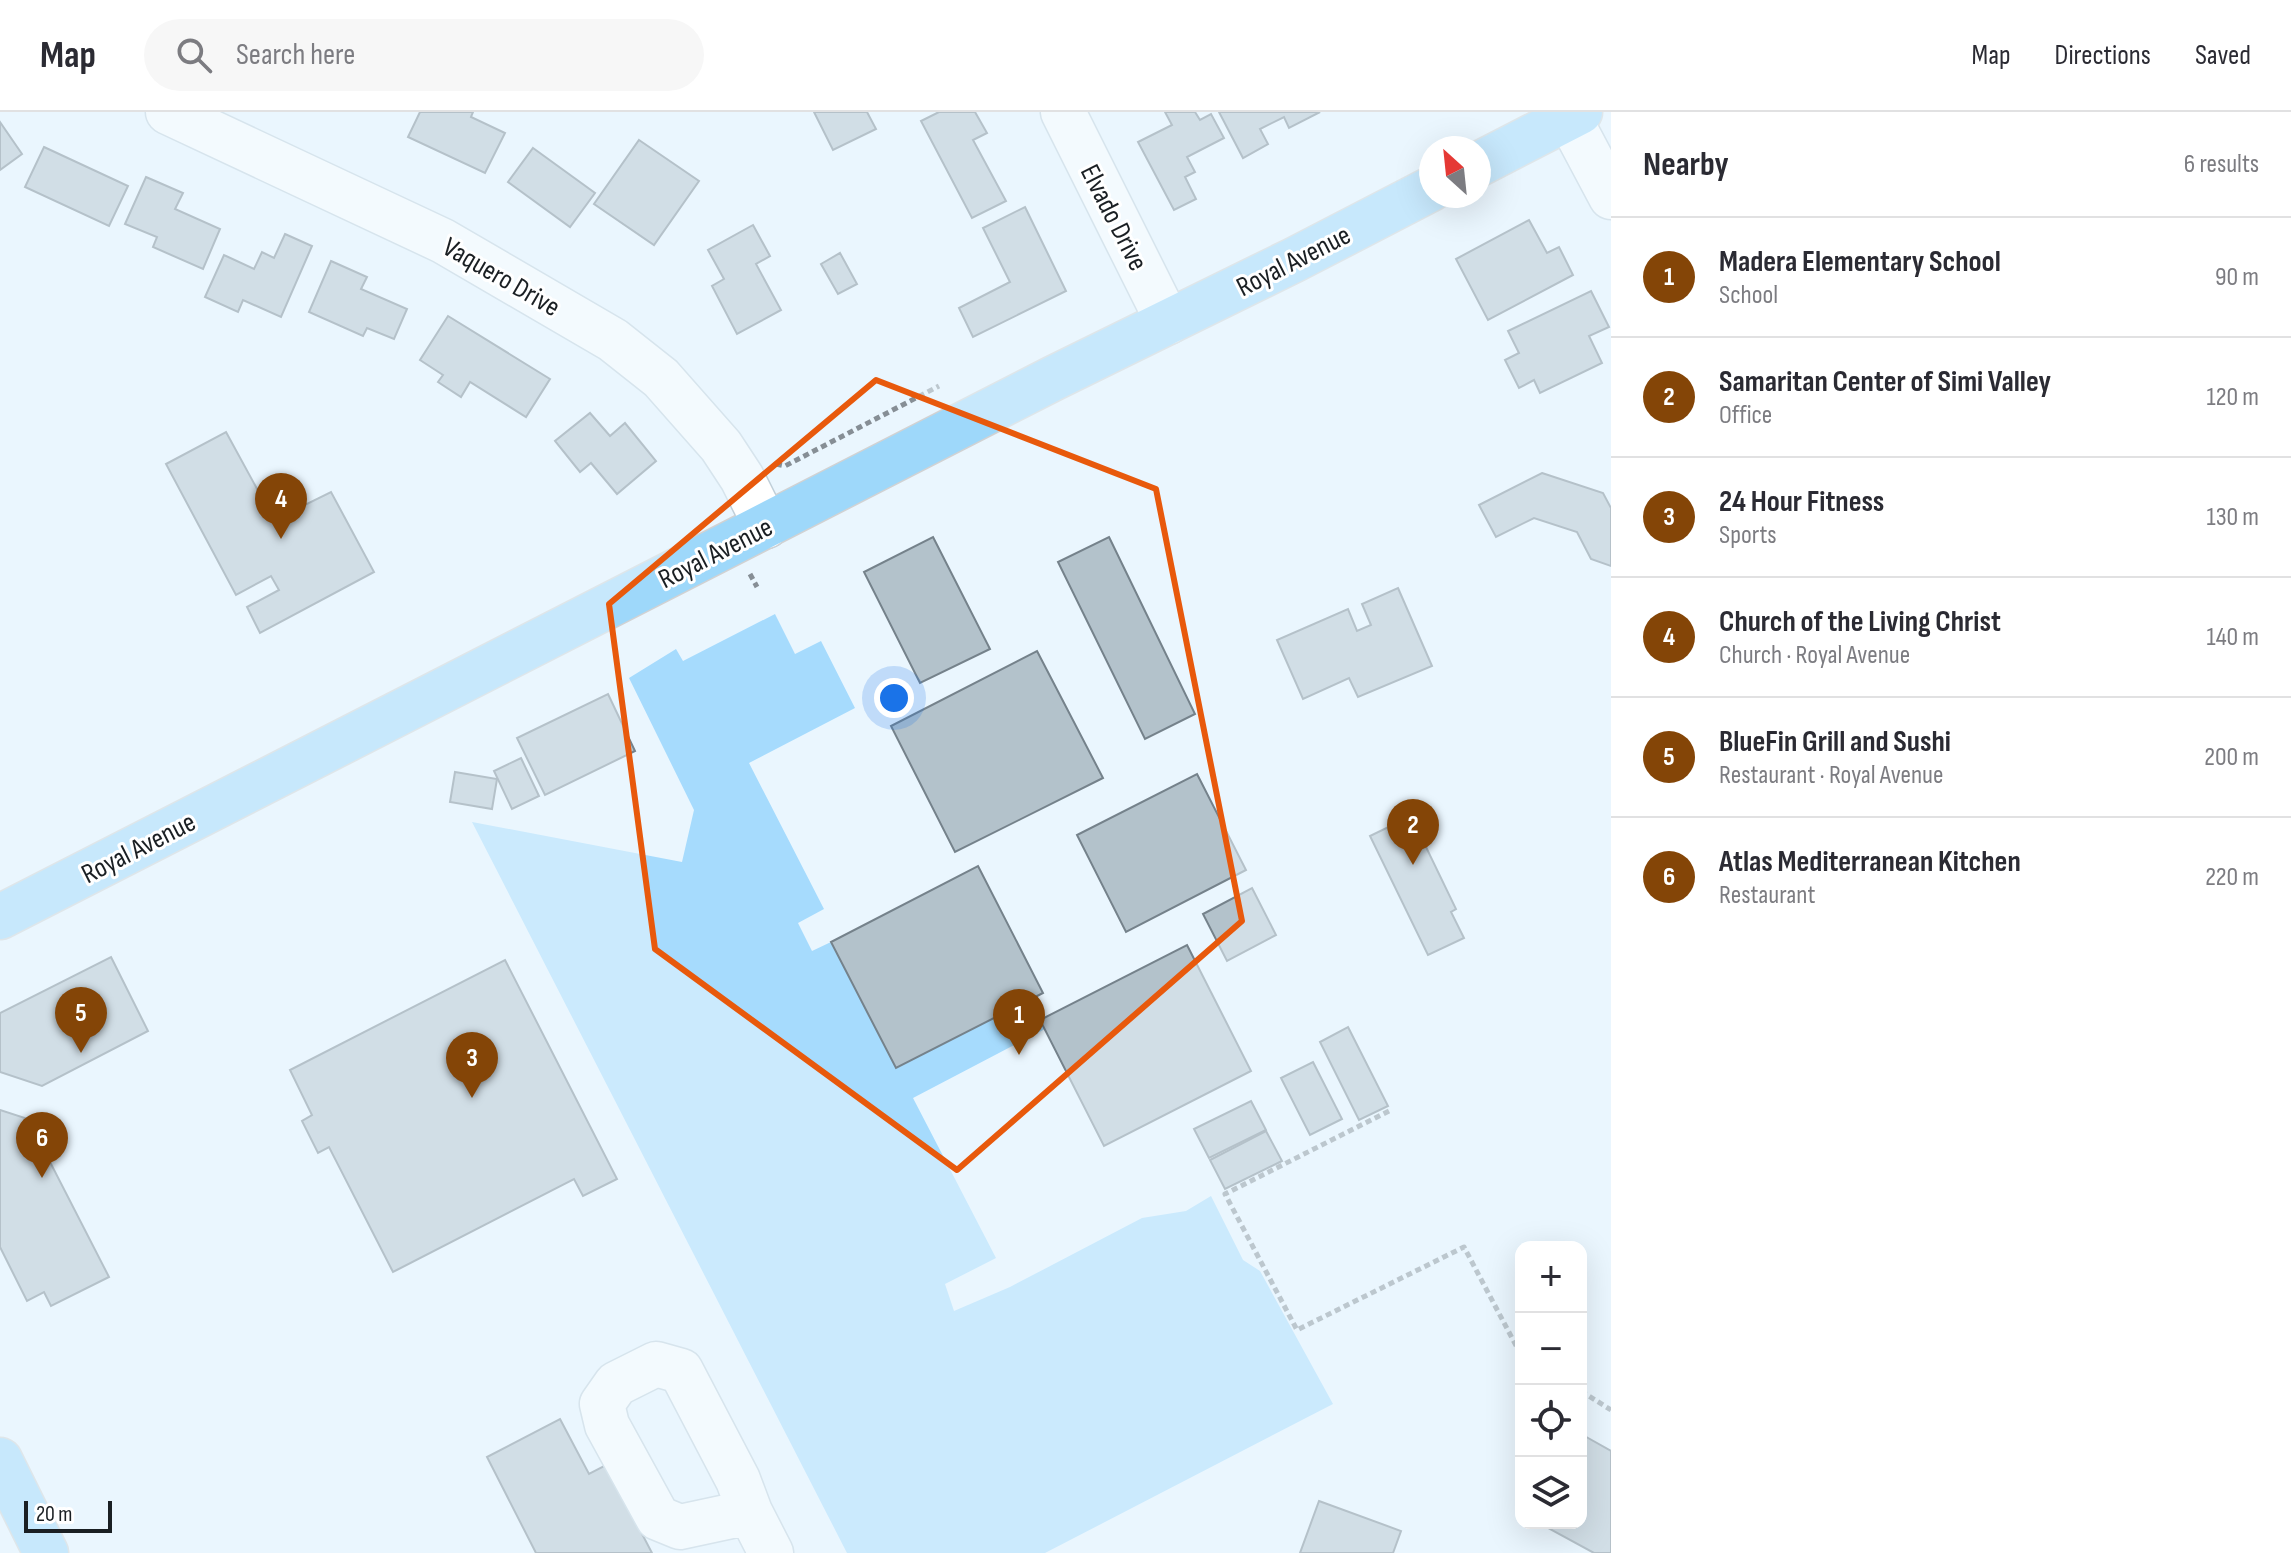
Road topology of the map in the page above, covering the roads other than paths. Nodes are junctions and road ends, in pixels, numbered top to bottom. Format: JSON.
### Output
{"nodes":[{"id":1,"x":168,"y":112,"type":"edge"},
{"id":2,"x":1063,"y":112,"type":"edge"},
{"id":3,"x":1575,"y":115,"type":"edge"},
{"id":4,"x":1491,"y":158,"type":"edge"},
{"id":5,"x":1419,"y":195,"type":"edge"},
{"id":6,"x":1611,"y":197,"type":"edge"},
{"id":7,"x":1168,"y":322,"type":"junction"},
{"id":8,"x":766,"y":526,"type":"junction"},
{"id":9,"x":0,"y":917,"type":"edge"},
{"id":10,"x":0,"y":1460,"type":"edge"},
{"id":11,"x":750,"y":1512,"type":"dead end"},
{"id":12,"x":46,"y":1553,"type":"edge"},
{"id":13,"x":771,"y":1553,"type":"edge"}],
"edges":[{"from":1,"to":8,"type":"street","name":"Vaquero Drive"},
{"from":2,"to":7,"type":"street","name":"Elvado Drive"},
{"from":3,"to":4,"type":"main road"},
{"from":3,"to":6,"type":"street"},
{"from":5,"to":7,"type":"main road","name":"Royal Avenue"},
{"from":7,"to":8,"type":"main road","name":"Royal Avenue"},
{"from":8,"to":9,"type":"main road","name":"Royal Avenue"},
{"from":10,"to":12,"type":"main road"},
{"from":11,"to":13,"type":"street"}]}
